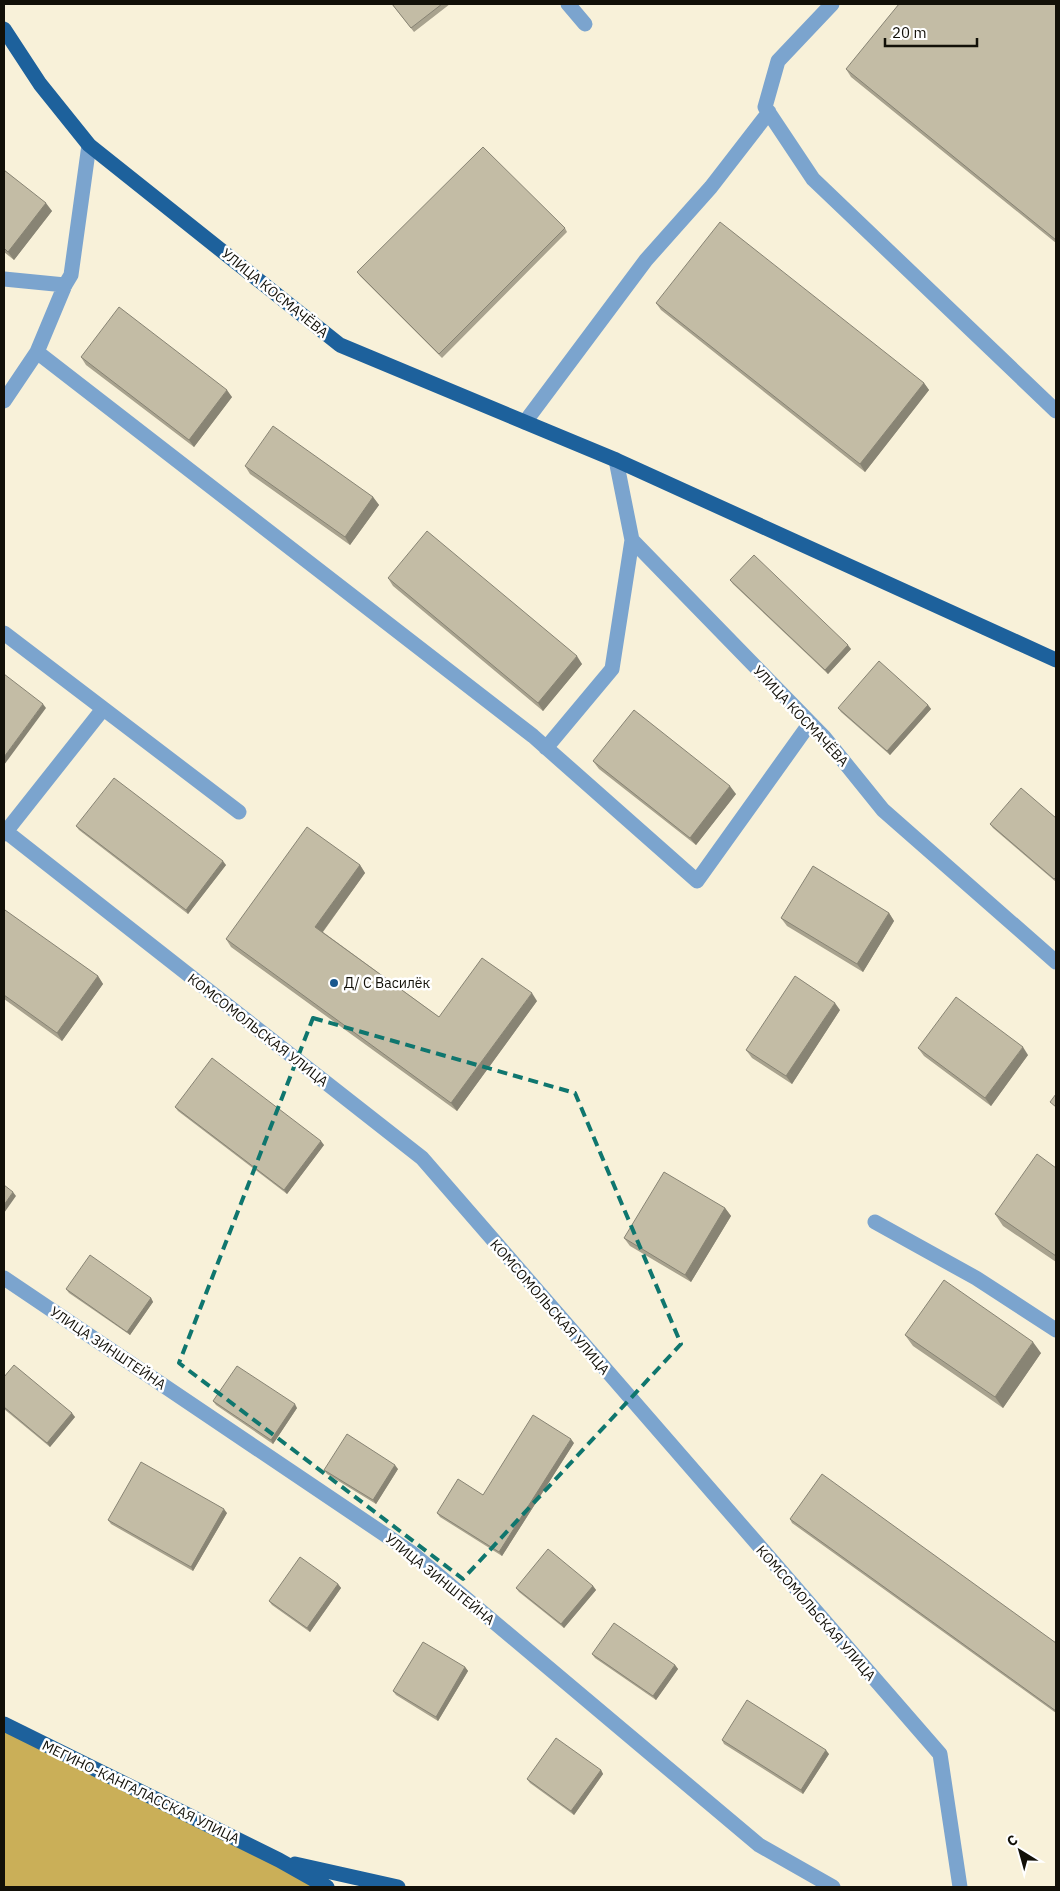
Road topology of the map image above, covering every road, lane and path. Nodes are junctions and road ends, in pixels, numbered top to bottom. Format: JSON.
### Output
{"nodes":[{"id":1,"x":568,"y":4,"type":"edge"},
{"id":2,"x":832,"y":4,"type":"edge"},
{"id":3,"x":585,"y":24,"type":"dead end"},
{"id":4,"x":4,"y":29,"type":"edge"},
{"id":5,"x":769,"y":112,"type":"junction"},
{"id":6,"x":89,"y":145,"type":"junction"},
{"id":7,"x":4,"y":279,"type":"edge"},
{"id":8,"x":65,"y":285,"type":"junction"},
{"id":9,"x":37,"y":352,"type":"junction"},
{"id":10,"x":4,"y":401,"type":"edge"},
{"id":11,"x":1056,"y":411,"type":"edge"},
{"id":12,"x":524,"y":422,"type":"junction"},
{"id":13,"x":616,"y":460,"type":"junction"},
{"id":14,"x":632,"y":540,"type":"junction"},
{"id":15,"x":4,"y":633,"type":"edge"},
{"id":16,"x":1056,"y":660,"type":"edge"},
{"id":17,"x":103,"y":709,"type":"junction"},
{"id":18,"x":810,"y":723,"type":"junction"},
{"id":19,"x":546,"y":748,"type":"junction"},
{"id":20,"x":239,"y":812,"type":"dead end"},
{"id":21,"x":4,"y":832,"type":"edge"},
{"id":22,"x":1056,"y":962,"type":"edge"},
{"id":23,"x":874,"y":1222,"type":"dead end"},
{"id":24,"x":4,"y":1278,"type":"edge"},
{"id":25,"x":1056,"y":1330,"type":"edge"},
{"id":26,"x":4,"y":1724,"type":"edge"},
{"id":27,"x":279,"y":1860,"type":"junction"},
{"id":28,"x":327,"y":1887,"type":"edge"},
{"id":29,"x":398,"y":1887,"type":"edge"},
{"id":30,"x":833,"y":1887,"type":"edge"},
{"id":31,"x":960,"y":1887,"type":"edge"}],
"edges":[{"from":1,"to":3,"type":"street"},
{"from":2,"to":5,"type":"street"},
{"from":4,"to":6,"type":"main road","name":"УЛИЦА КОСМАЧЁВА"},
{"from":5,"to":11,"type":"street"},
{"from":5,"to":12,"type":"street"},
{"from":6,"to":8,"type":"street"},
{"from":6,"to":12,"type":"main road","name":"УЛИЦА КОСМАЧЁВА"},
{"from":7,"to":8,"type":"street"},
{"from":8,"to":9,"type":"street"},
{"from":9,"to":10,"type":"street"},
{"from":9,"to":19,"type":"street"},
{"from":12,"to":13,"type":"main road","name":"УЛИЦА КОСМАЧЁВА"},
{"from":13,"to":14,"type":"street"},
{"from":13,"to":16,"type":"main road","name":"УЛИЦА КОСМАЧЁВА"},
{"from":14,"to":18,"type":"street","name":"УЛИЦА КОСМАЧЁВА"},
{"from":14,"to":19,"type":"street"},
{"from":15,"to":17,"type":"street"},
{"from":17,"to":20,"type":"street"},
{"from":17,"to":21,"type":"street"},
{"from":18,"to":19,"type":"street"},
{"from":18,"to":22,"type":"street","name":"УЛИЦА КОСМАЧЁВА"},
{"from":21,"to":31,"type":"street","name":"КОМСОМОЛЬСКАЯ УЛИЦА"},
{"from":23,"to":25,"type":"street"},
{"from":24,"to":30,"type":"street","name":"УЛИЦА ЗИНШТЕЙНА"},
{"from":26,"to":27,"type":"main road","name":"МЕГИНО-КАНГАЛАССКАЯ УЛИЦА"},
{"from":27,"to":28,"type":"main road","name":"МЕГИНО-КАНГАЛАССКАЯ УЛИЦА"},
{"from":27,"to":29,"type":"main road","name":"МЕГИНО-КАНГАЛАССКАЯ УЛИЦА"}]}
